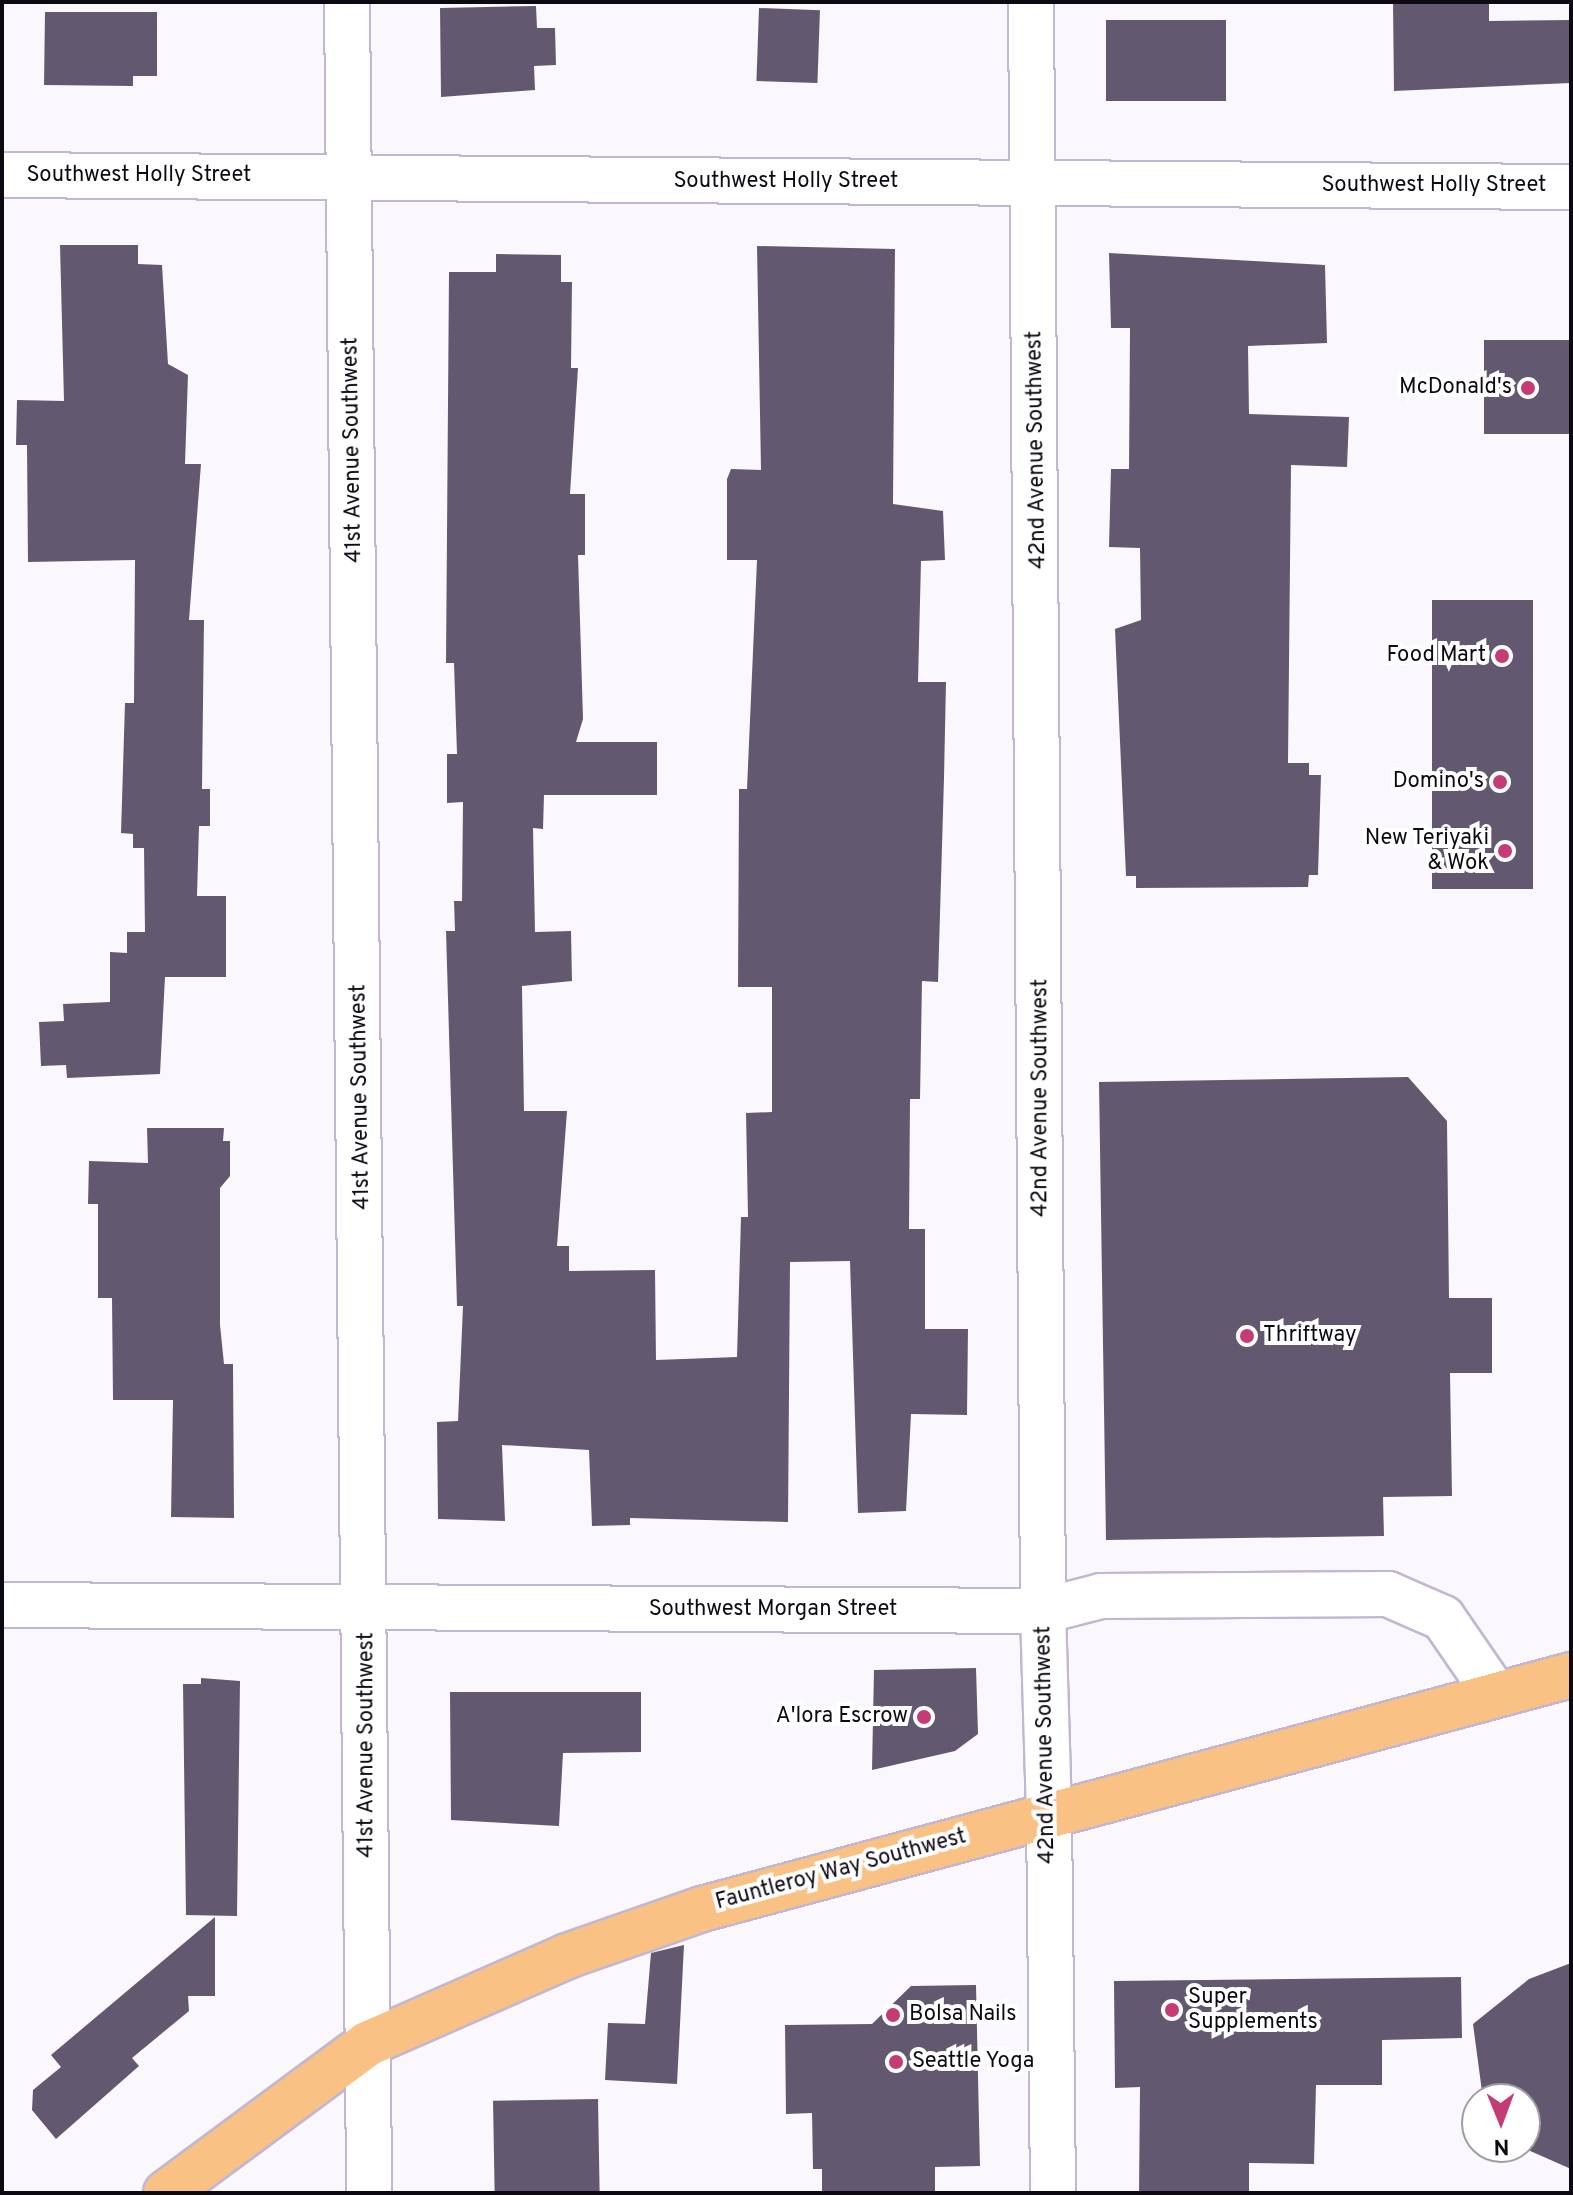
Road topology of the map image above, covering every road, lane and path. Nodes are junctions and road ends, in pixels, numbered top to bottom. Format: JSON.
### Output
{"nodes":[{"id":1,"x":347,"y":2,"type":"edge"},
{"id":2,"x":1031,"y":2,"type":"edge"},
{"id":3,"x":2,"y":175,"type":"edge"},
{"id":4,"x":350,"y":178,"type":"junction"},
{"id":5,"x":1034,"y":183,"type":"junction"},
{"id":6,"x":1571,"y":187,"type":"edge"},
{"id":7,"x":2,"y":1605,"type":"edge"},
{"id":8,"x":367,"y":1608,"type":"junction"},
{"id":9,"x":1043,"y":1611,"type":"junction"},
{"id":10,"x":1571,"y":1675,"type":"edge"},
{"id":11,"x":1496,"y":1695,"type":"junction"},
{"id":12,"x":1049,"y":1812,"type":"junction"},
{"id":13,"x":367,"y":2044,"type":"junction"},
{"id":14,"x":166,"y":2193,"type":"edge"},
{"id":15,"x":369,"y":2193,"type":"edge"},
{"id":16,"x":1053,"y":2193,"type":"edge"}],
"edges":[{"from":1,"to":4,"type":"street","name":"41st Avenue Southwest"},
{"from":2,"to":5,"type":"street","name":"42nd Avenue Southwest"},
{"from":3,"to":4,"type":"street","name":"Southwest Holly Street"},
{"from":4,"to":5,"type":"street","name":"Southwest Holly Street"},
{"from":4,"to":8,"type":"street","name":"41st Avenue Southwest"},
{"from":5,"to":6,"type":"street","name":"Southwest Holly Street"},
{"from":5,"to":9,"type":"street","name":"42nd Avenue Southwest"},
{"from":7,"to":8,"type":"street","name":"Southwest Morgan Street"},
{"from":8,"to":9,"type":"street","name":"Southwest Morgan Street"},
{"from":8,"to":13,"type":"street","name":"41st Avenue Southwest"},
{"from":9,"to":11,"type":"street","name":"Southwest Morgan Street"},
{"from":9,"to":12,"type":"street","name":"42nd Avenue Southwest"},
{"from":10,"to":11,"type":"main road","name":"Fauntleroy Way Southwest"},
{"from":11,"to":12,"type":"main road","name":"Fauntleroy Way Southwest"},
{"from":12,"to":13,"type":"main road","name":"Fauntleroy Way Southwest"},
{"from":12,"to":16,"type":"street","name":"42nd Avenue Southwest"},
{"from":13,"to":14,"type":"main road","name":"Fauntleroy Way Southwest"},
{"from":13,"to":15,"type":"street","name":"41st Avenue Southwest"}]}
